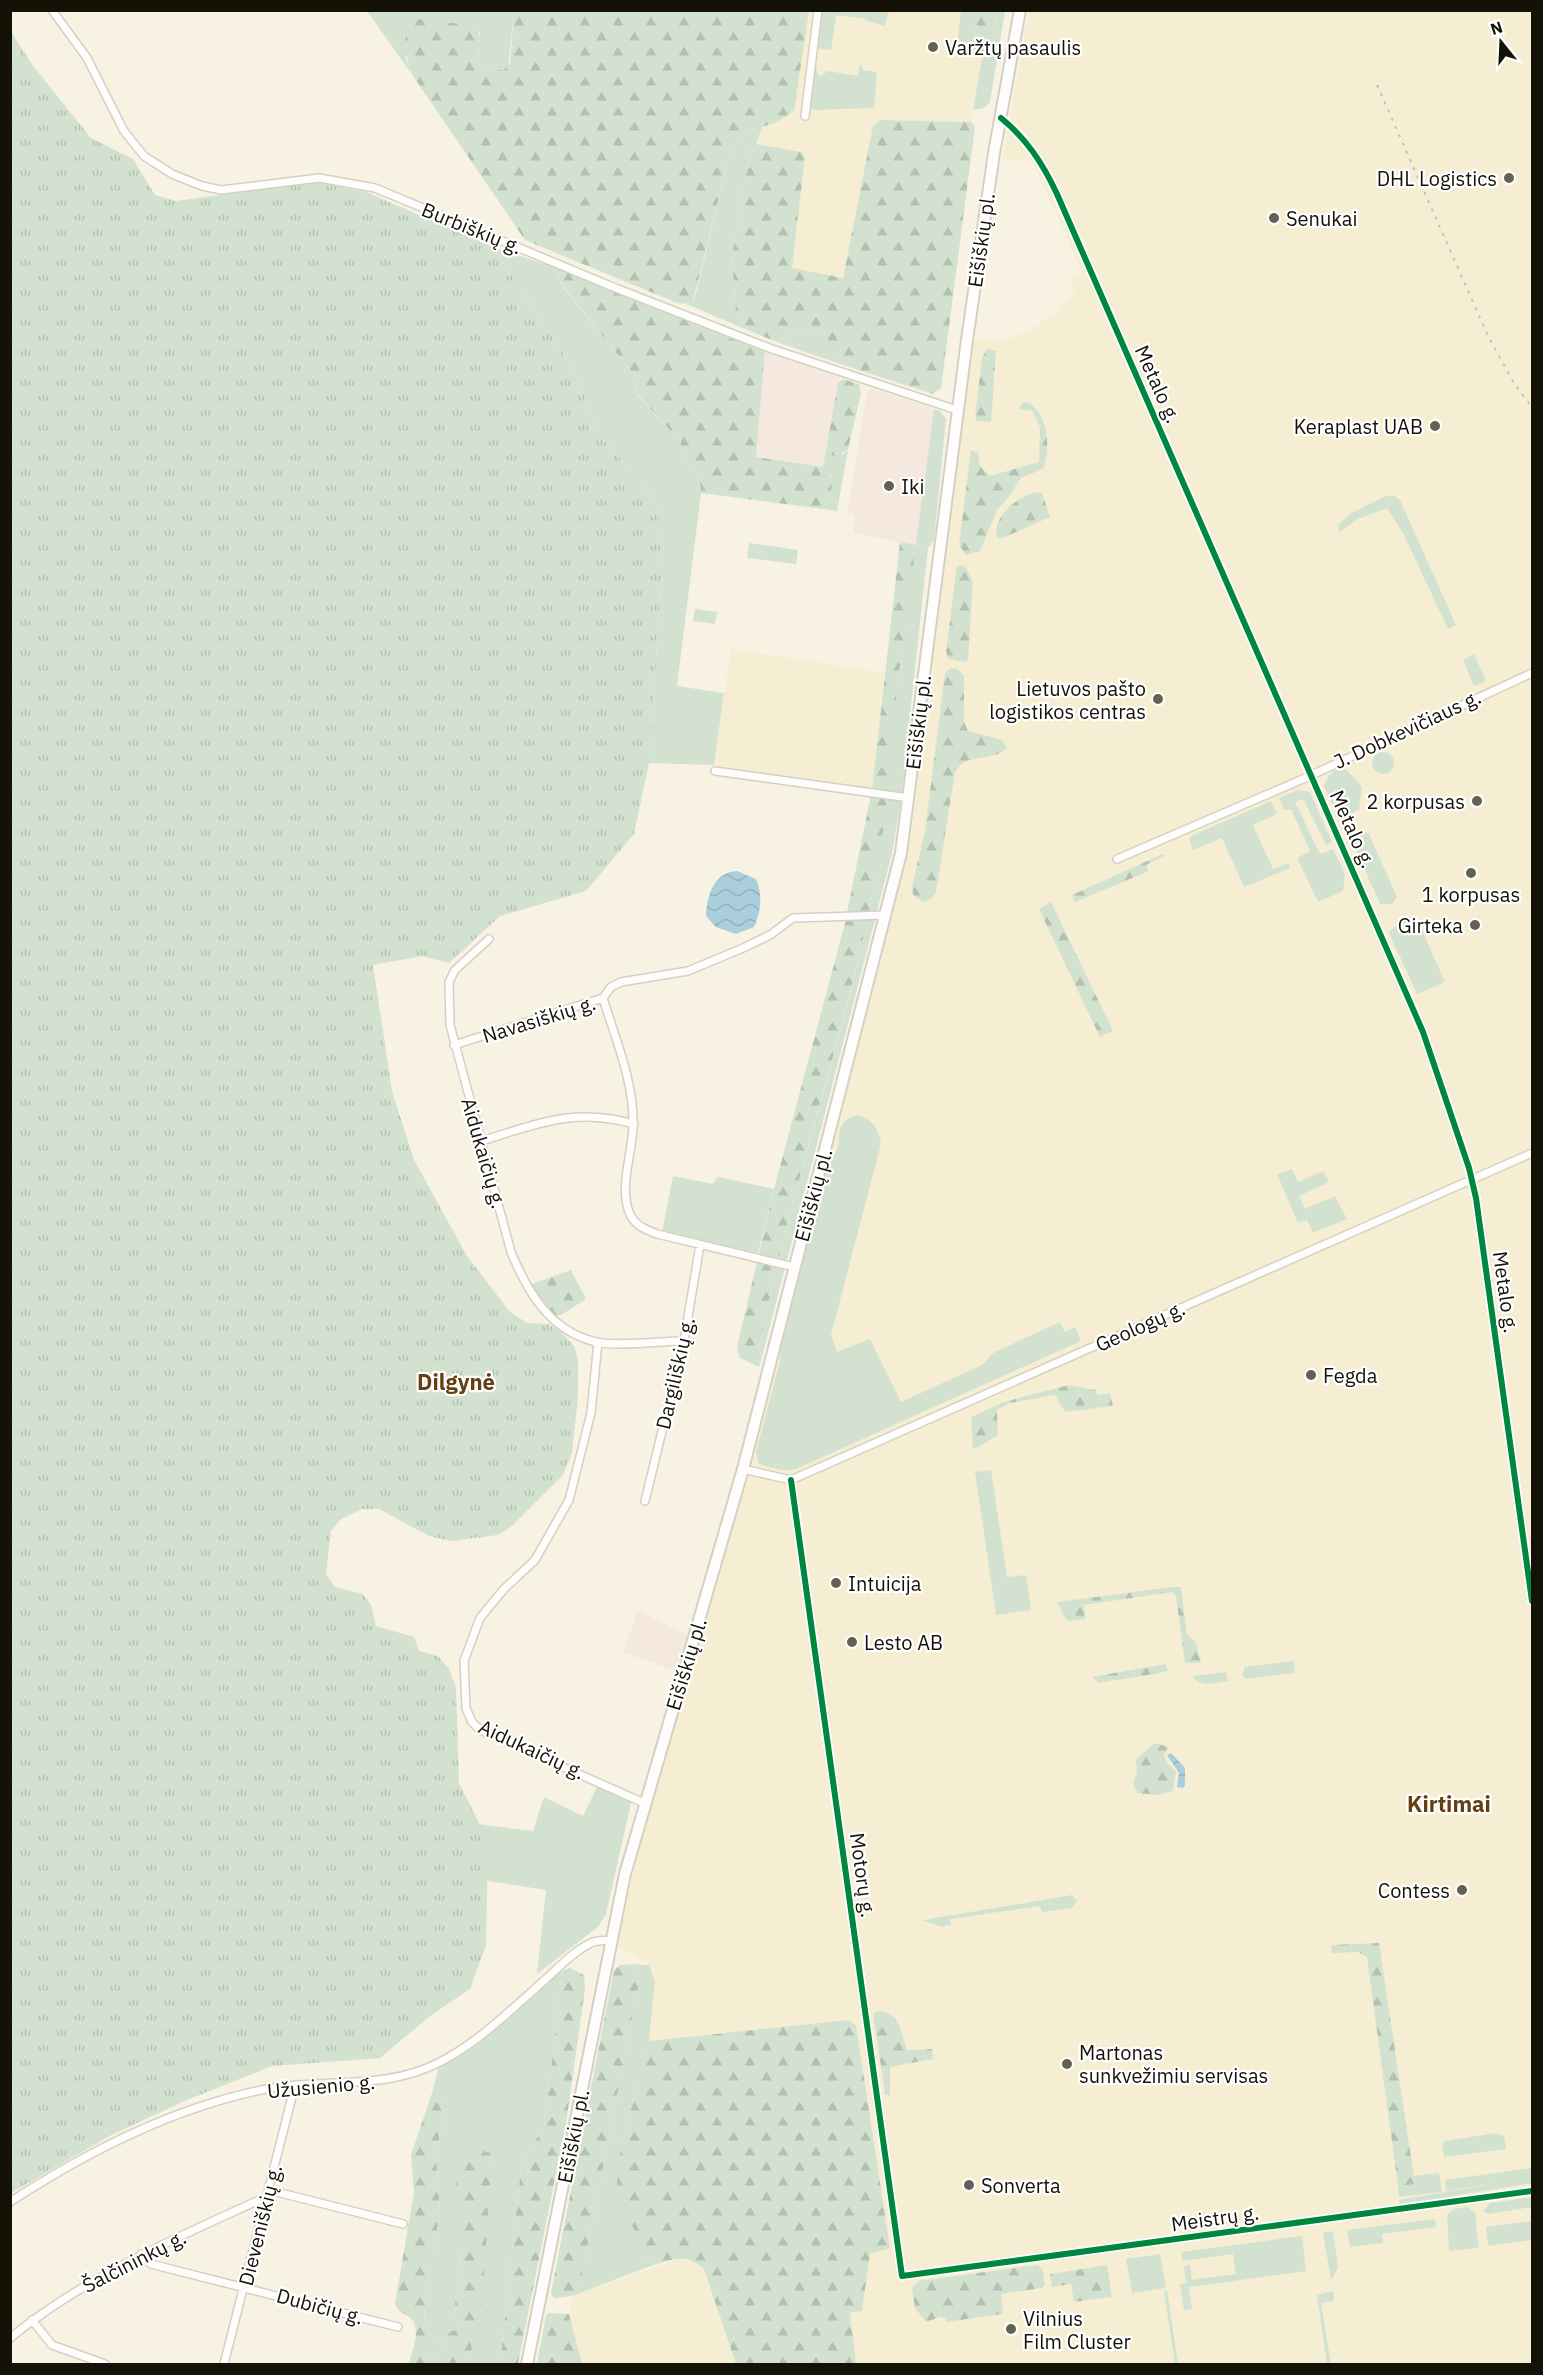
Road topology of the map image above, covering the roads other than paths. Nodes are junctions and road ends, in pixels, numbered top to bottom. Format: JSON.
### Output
{"nodes":[{"id":1,"x":52,"y":10,"type":"edge"},
{"id":2,"x":818,"y":10,"type":"edge"},
{"id":3,"x":1020,"y":10,"type":"edge"},
{"id":4,"x":805,"y":117,"type":"dead end"},
{"id":5,"x":1001,"y":118,"type":"junction"},
{"id":6,"x":957,"y":410,"type":"junction"},
{"id":7,"x":1533,"y":673,"type":"edge"},
{"id":8,"x":714,"y":771,"type":"dead end"},
{"id":9,"x":1311,"y":774,"type":"junction"},
{"id":10,"x":909,"y":798,"type":"junction"},
{"id":11,"x":1117,"y":859,"type":"dead end"},
{"id":12,"x":886,"y":915,"type":"junction"},
{"id":13,"x":489,"y":939,"type":"dead end"},
{"id":14,"x":603,"y":998,"type":"junction"},
{"id":15,"x":454,"y":1045,"type":"junction"},
{"id":16,"x":633,"y":1124,"type":"junction"},
{"id":17,"x":481,"y":1141,"type":"junction"},
{"id":18,"x":1533,"y":1153,"type":"edge"},
{"id":19,"x":1472,"y":1180,"type":"junction"},
{"id":20,"x":700,"y":1245,"type":"junction"},
{"id":21,"x":794,"y":1267,"type":"junction"},
{"id":22,"x":684,"y":1341,"type":"junction"},
{"id":23,"x":598,"y":1342,"type":"junction"},
{"id":24,"x":743,"y":1469,"type":"junction"},
{"id":25,"x":791,"y":1480,"type":"junction"},
{"id":26,"x":645,"y":1501,"type":"dead end"},
{"id":27,"x":1533,"y":1601,"type":"edge"},
{"id":28,"x":644,"y":1803,"type":"junction"},
{"id":29,"x":611,"y":1941,"type":"junction"},
{"id":30,"x":295,"y":2085,"type":"junction"},
{"id":31,"x":269,"y":2190,"type":"junction"},
{"id":32,"x":1533,"y":2191,"type":"edge"},
{"id":33,"x":266,"y":2200,"type":"junction"},
{"id":34,"x":10,"y":2202,"type":"edge"},
{"id":35,"x":403,"y":2224,"type":"dead end"},
{"id":36,"x":141,"y":2254,"type":"junction"},
{"id":37,"x":902,"y":2276,"type":"joint"},
{"id":38,"x":244,"y":2286,"type":"junction"},
{"id":39,"x":32,"y":2320,"type":"junction"},
{"id":40,"x":398,"y":2327,"type":"dead end"},
{"id":41,"x":10,"y":2338,"type":"edge"},
{"id":42,"x":105,"y":2364,"type":"edge"},
{"id":43,"x":224,"y":2364,"type":"edge"},
{"id":44,"x":527,"y":2364,"type":"edge"}],
"edges":[{"from":1,"to":6,"type":"street","name":"Burbiškių g."},
{"from":2,"to":4,"type":"street"},
{"from":3,"to":5,"type":"main road","name":"Eišiškių pl."},
{"from":5,"to":6,"type":"main road","name":"Eišiškių pl."},
{"from":5,"to":9,"type":"street","name":"Metalo g."},
{"from":6,"to":10,"type":"main road","name":"Eišiškių pl."},
{"from":7,"to":9,"type":"street","name":"J. Dobkevičiaus g."},
{"from":8,"to":10,"type":"street"},
{"from":9,"to":11,"type":"street","name":"J. Dobkevičiaus g."},
{"from":9,"to":19,"type":"street","name":"Metalo g."},
{"from":10,"to":12,"type":"main road","name":"Eišiškių pl."},
{"from":12,"to":14,"type":"street"},
{"from":12,"to":21,"type":"main road","name":"Eišiškių pl."},
{"from":13,"to":15,"type":"street","name":"Aidukaičių g."},
{"from":14,"to":15,"type":"street","name":"Navasiškių g."},
{"from":14,"to":16,"type":"street","name":"Navasiškių g."},
{"from":15,"to":17,"type":"street","name":"Aidukaičių g."},
{"from":16,"to":17,"type":"street"},
{"from":16,"to":20,"type":"street","name":"Navasiškių g."},
{"from":17,"to":23,"type":"street","name":"Aidukaičių g."},
{"from":18,"to":19,"type":"street","name":"Geologų g."},
{"from":19,"to":25,"type":"street","name":"Geologų g."},
{"from":19,"to":27,"type":"street","name":"Metalo g."},
{"from":20,"to":21,"type":"street","name":"Navasiškių g."},
{"from":20,"to":22,"type":"street","name":"Dargiliškių g."},
{"from":21,"to":24,"type":"main road","name":"Eišiškių pl."},
{"from":22,"to":23,"type":"street","name":"Aidukaičių g."},
{"from":22,"to":26,"type":"street","name":"Dargiliškių g."},
{"from":23,"to":28,"type":"street","name":"Aidukaičių g."},
{"from":24,"to":25,"type":"street"},
{"from":24,"to":28,"type":"main road","name":"Eišiškių pl."},
{"from":25,"to":37,"type":"street","name":"Motorų g."},
{"from":28,"to":29,"type":"main road","name":"Eišiškių pl."},
{"from":29,"to":30,"type":"street","name":"Užusienio g."},
{"from":29,"to":44,"type":"main road","name":"Eišiškių pl."},
{"from":30,"to":31,"type":"street","name":"Dieveniškių g."},
{"from":30,"to":34,"type":"street","name":"Užusienio g."},
{"from":31,"to":33,"type":"street","name":"Dieveniškių g."},
{"from":31,"to":35,"type":"street"},
{"from":32,"to":37,"type":"street","name":"Meistrų g."},
{"from":33,"to":36,"type":"street","name":"Šalčininkų g."},
{"from":33,"to":38,"type":"street","name":"Dieveniškių g."},
{"from":36,"to":38,"type":"street","name":"Dubičių g."},
{"from":36,"to":39,"type":"street","name":"Šalčininkų g."},
{"from":38,"to":40,"type":"street","name":"Dubičių g."},
{"from":38,"to":43,"type":"street","name":"Dieveniškių g."},
{"from":39,"to":41,"type":"street","name":"Šalčininkų g."},
{"from":39,"to":42,"type":"street"}]}
